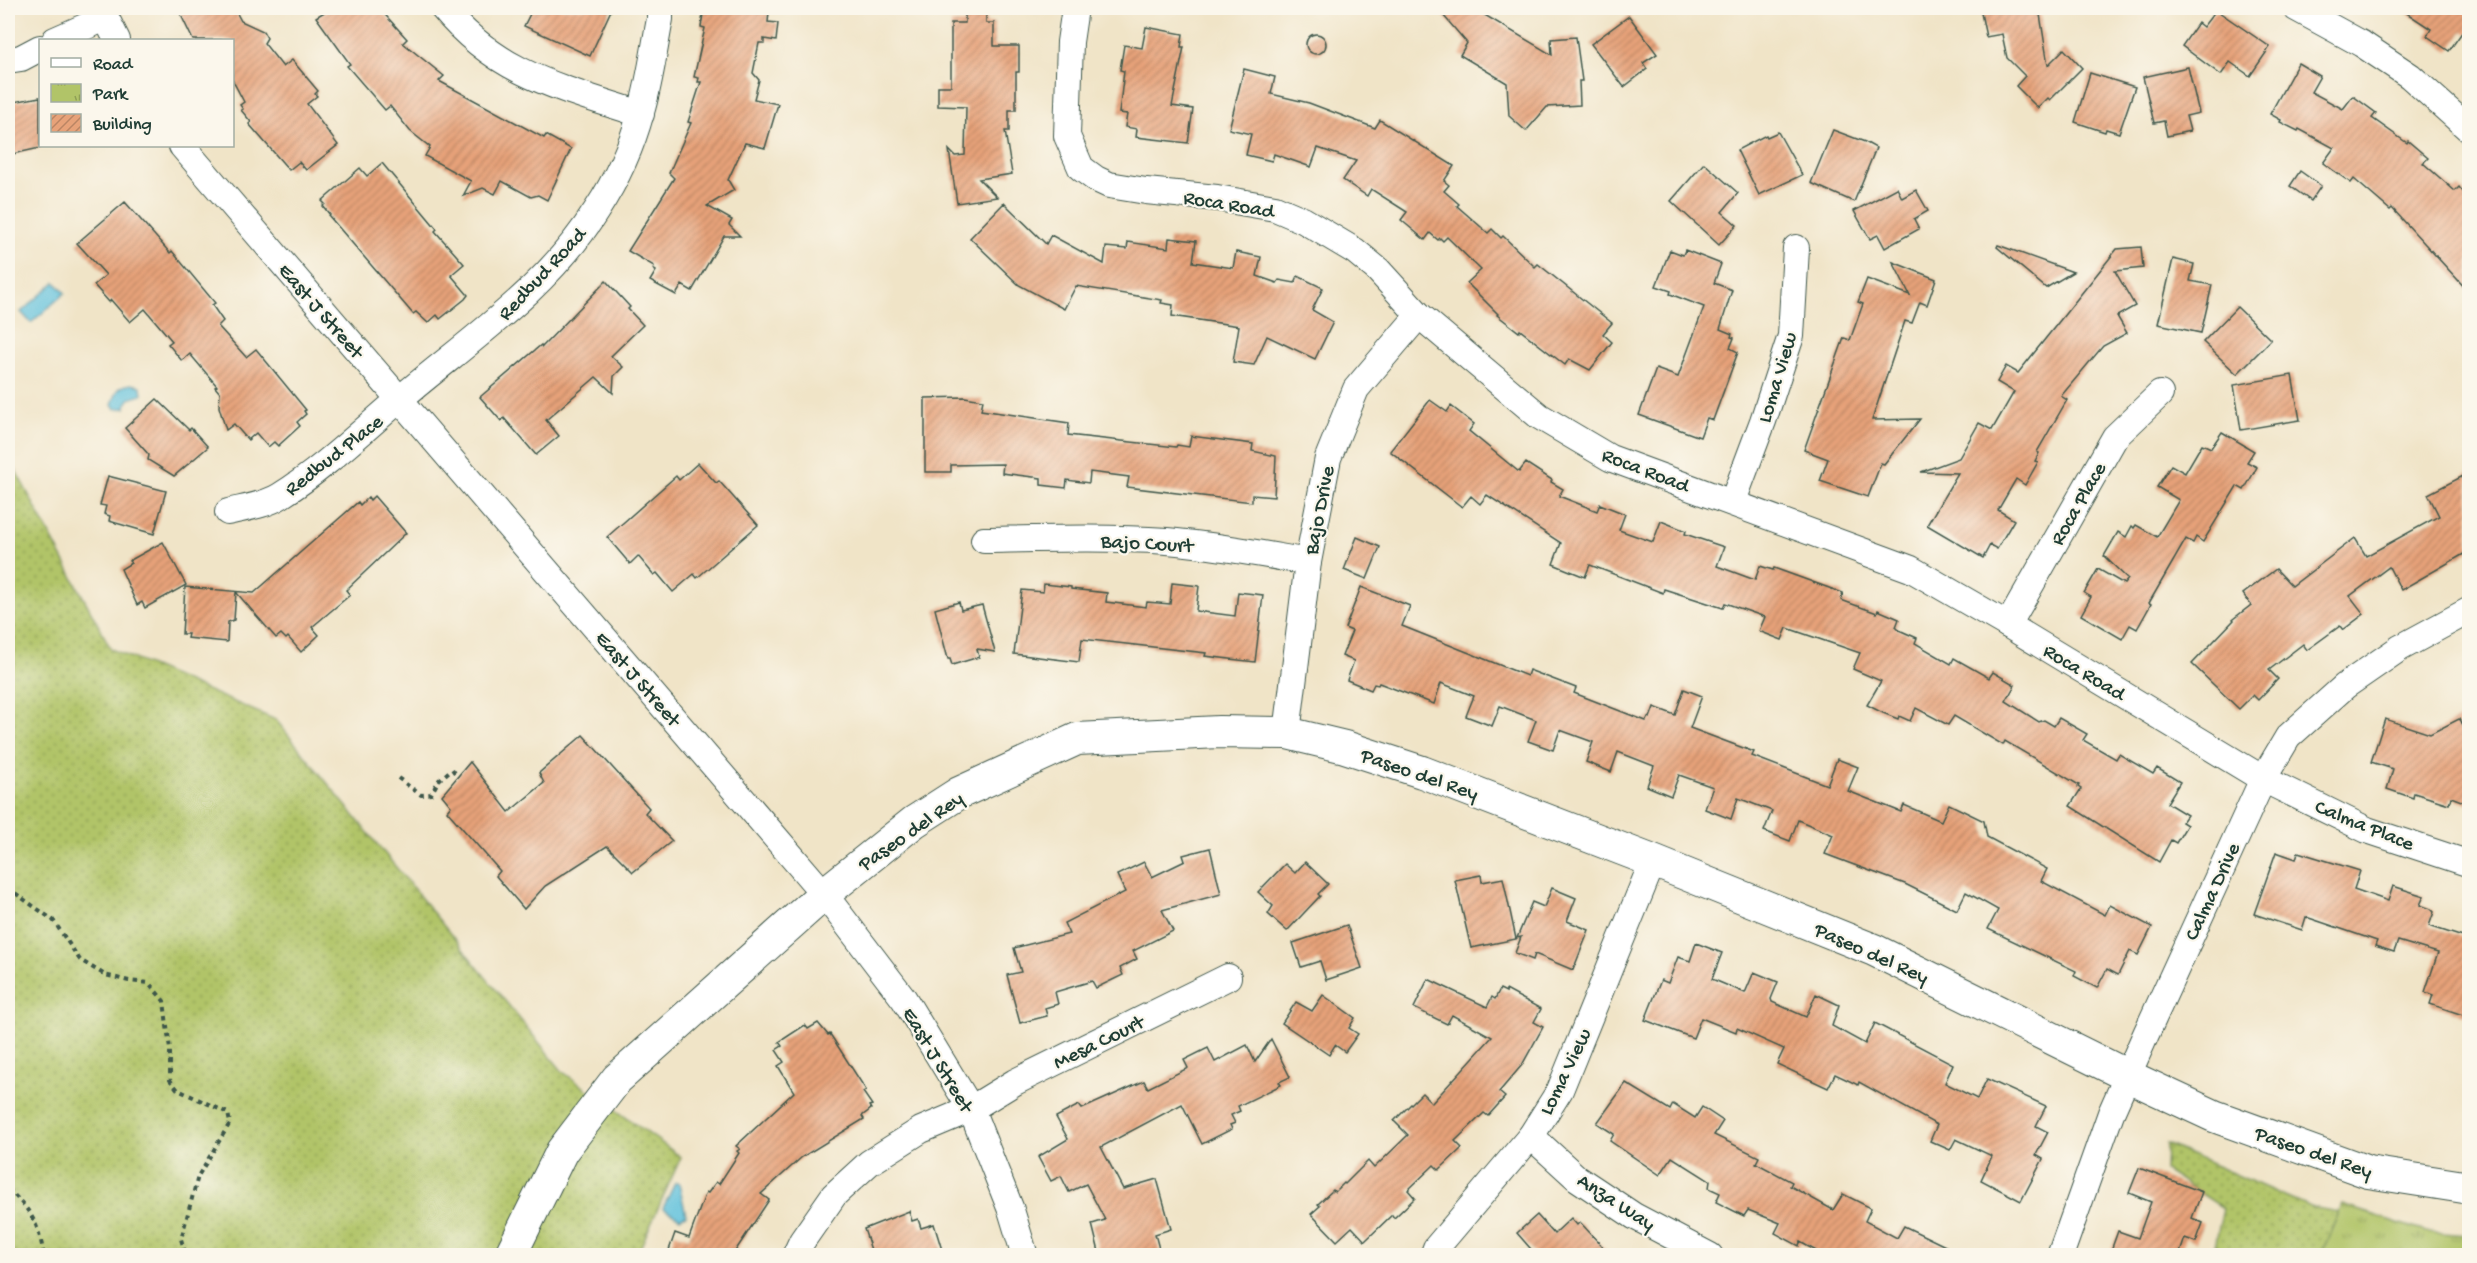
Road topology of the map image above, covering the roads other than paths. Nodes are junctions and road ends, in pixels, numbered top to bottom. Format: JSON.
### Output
{"nodes":[{"id":1,"x":443,"y":8,"type":"edge"},
{"id":2,"x":660,"y":8,"type":"edge"},
{"id":3,"x":1075,"y":8,"type":"edge"},
{"id":4,"x":2296,"y":8,"type":"edge"},
{"id":5,"x":103,"y":13,"type":"edge"},
{"id":6,"x":57,"y":39,"type":"edge"},
{"id":7,"x":116,"y":39,"type":"edge"},
{"id":8,"x":39,"y":49,"type":"edge"},
{"id":9,"x":8,"y":60,"type":"edge"},
{"id":10,"x":641,"y":114,"type":"junction"},
{"id":11,"x":2469,"y":130,"type":"edge"},
{"id":12,"x":183,"y":147,"type":"edge"},
{"id":13,"x":1796,"y":248,"type":"dead end"},
{"id":14,"x":1419,"y":315,"type":"junction"},
{"id":15,"x":2160,"y":394,"type":"dead end"},
{"id":16,"x":399,"y":400,"type":"junction"},
{"id":17,"x":1733,"y":501,"type":"junction"},
{"id":18,"x":228,"y":512,"type":"dead end"},
{"id":19,"x":984,"y":540,"type":"dead end"},
{"id":20,"x":1308,"y":562,"type":"junction"},
{"id":21,"x":2469,"y":610,"type":"edge"},
{"id":22,"x":2008,"y":625,"type":"junction"},
{"id":23,"x":1287,"y":734,"type":"junction"},
{"id":24,"x":2263,"y":779,"type":"junction"},
{"id":25,"x":1653,"y":861,"type":"junction"},
{"id":26,"x":2469,"y":864,"type":"edge"},
{"id":27,"x":824,"y":894,"type":"junction"},
{"id":28,"x":1228,"y":977,"type":"dead end"},
{"id":29,"x":2128,"y":1076,"type":"junction"},
{"id":30,"x":971,"y":1109,"type":"junction"},
{"id":31,"x":1530,"y":1137,"type":"junction"},
{"id":32,"x":2469,"y":1188,"type":"edge"},
{"id":33,"x":510,"y":1256,"type":"edge"},
{"id":34,"x":795,"y":1256,"type":"edge"},
{"id":35,"x":1025,"y":1256,"type":"edge"},
{"id":36,"x":1433,"y":1256,"type":"edge"},
{"id":37,"x":1710,"y":1256,"type":"edge"},
{"id":38,"x":2060,"y":1256,"type":"edge"}],
"edges":[{"from":1,"to":10,"type":"street"},
{"from":2,"to":10,"type":"street","name":"Redbud Road"},
{"from":3,"to":14,"type":"street","name":"Roca Road"},
{"from":4,"to":11,"type":"street"},
{"from":5,"to":6,"type":"street"},
{"from":5,"to":7,"type":"street"},
{"from":8,"to":9,"type":"street"},
{"from":10,"to":16,"type":"street","name":"Redbud Road"},
{"from":12,"to":16,"type":"street","name":"East J Street"},
{"from":13,"to":17,"type":"street","name":"Loma View"},
{"from":14,"to":17,"type":"street","name":"Roca Road"},
{"from":14,"to":20,"type":"street","name":"Bajo Drive"},
{"from":15,"to":22,"type":"street","name":"Roca Place"},
{"from":16,"to":18,"type":"street","name":"Redbud Place"},
{"from":16,"to":27,"type":"street","name":"East J Street"},
{"from":17,"to":22,"type":"street","name":"Roca Road"},
{"from":19,"to":20,"type":"street","name":"Bajo Court"},
{"from":20,"to":23,"type":"street","name":"Bajo Drive"},
{"from":21,"to":24,"type":"street","name":"Calma Drive"},
{"from":22,"to":24,"type":"street","name":"Roca Road"},
{"from":23,"to":25,"type":"main road","name":"Paseo del Rey"},
{"from":23,"to":27,"type":"main road","name":"Paseo del Rey"},
{"from":24,"to":26,"type":"street","name":"Calma Place"},
{"from":24,"to":29,"type":"street","name":"Calma Drive"},
{"from":25,"to":29,"type":"main road","name":"Paseo del Rey"},
{"from":25,"to":31,"type":"street","name":"Loma View"},
{"from":27,"to":30,"type":"street","name":"East J Street"},
{"from":27,"to":33,"type":"main road","name":"Paseo del Rey"},
{"from":28,"to":30,"type":"street","name":"Mesa Court"},
{"from":29,"to":32,"type":"main road","name":"Paseo del Rey"},
{"from":29,"to":38,"type":"street","name":"Calma Drive"},
{"from":30,"to":34,"type":"street","name":"Mesa Court"},
{"from":30,"to":35,"type":"street","name":"East J Street"},
{"from":31,"to":36,"type":"street","name":"Loma View"},
{"from":31,"to":37,"type":"street","name":"Anza Way"}]}
